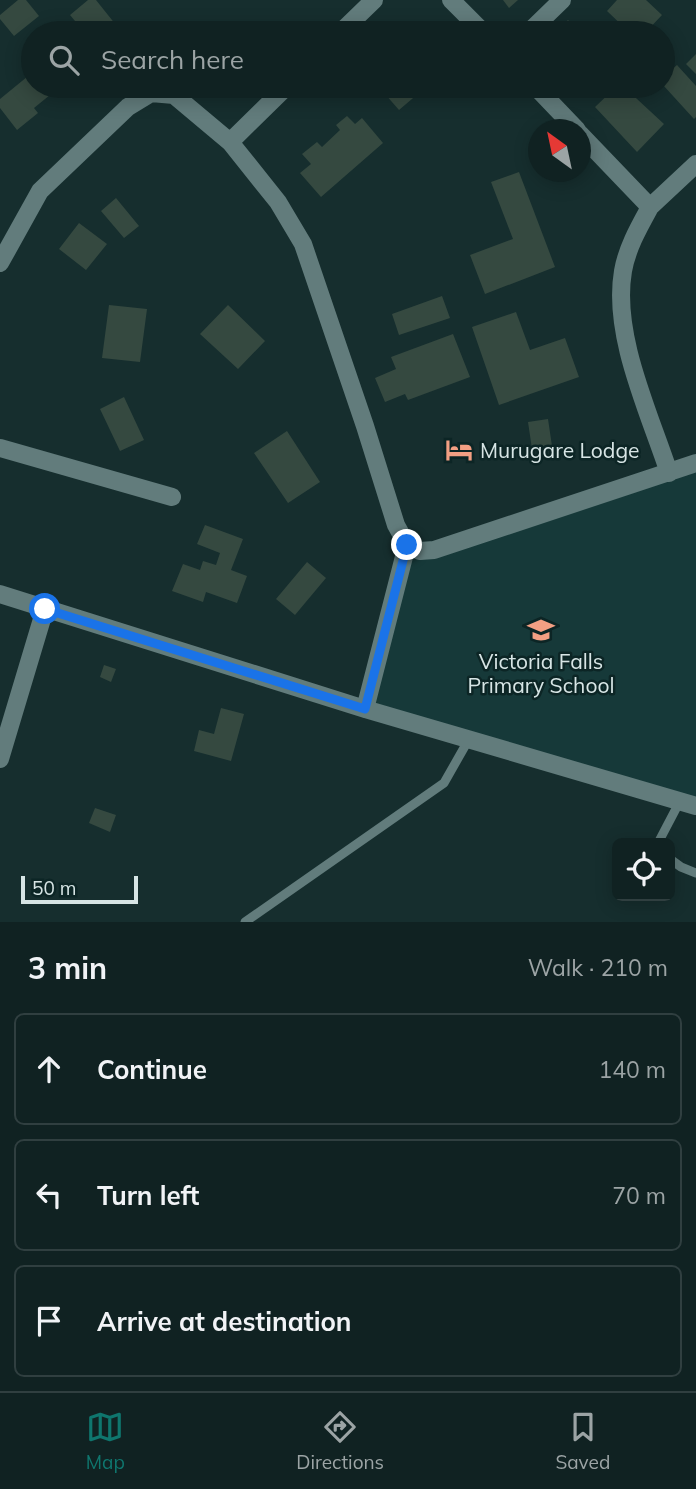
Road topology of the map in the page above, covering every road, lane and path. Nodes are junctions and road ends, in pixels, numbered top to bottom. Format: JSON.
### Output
{"nodes":[{"id":1,"x":374,"y":0,"type":"edge"},
{"id":2,"x":451,"y":0,"type":"edge"},
{"id":3,"x":562,"y":0,"type":"edge"},
{"id":4,"x":352,"y":21,"type":"edge"},
{"id":5,"x":472,"y":21,"type":"edge"},
{"id":6,"x":540,"y":21,"type":"edge"},
{"id":7,"x":143,"y":98,"type":"edge"},
{"id":8,"x":178,"y":98,"type":"edge"},
{"id":9,"x":275,"y":98,"type":"edge"},
{"id":10,"x":546,"y":98,"type":"edge"},
{"id":11,"x":566,"y":119,"type":"edge"},
{"id":12,"x":230,"y":142,"type":"junction"},
{"id":13,"x":591,"y":145,"type":"edge"},
{"id":14,"x":696,"y":164,"type":"edge"},
{"id":15,"x":650,"y":207,"type":"junction"},
{"id":16,"x":0,"y":263,"type":"edge"},
{"id":17,"x":0,"y":448,"type":"edge"},
{"id":18,"x":696,"y":463,"type":"edge"},
{"id":19,"x":669,"y":472,"type":"junction"},
{"id":20,"x":172,"y":497,"type":"dead end"},
{"id":21,"x":407,"y":545,"type":"junction"},
{"id":22,"x":0,"y":594,"type":"edge"},
{"id":23,"x":45,"y":609,"type":"junction"},
{"id":24,"x":365,"y":709,"type":"junction"},
{"id":25,"x":469,"y":739,"type":"junction"},
{"id":26,"x":0,"y":759,"type":"edge"},
{"id":27,"x":688,"y":804,"type":"edge"},
{"id":28,"x":662,"y":838,"type":"edge"},
{"id":29,"x":675,"y":863,"type":"edge"},
{"id":30,"x":696,"y":873,"type":"edge"},
{"id":31,"x":245,"y":922,"type":"edge"}],
"edges":[{"from":1,"to":4,"type":"street"},
{"from":2,"to":5,"type":"street"},
{"from":3,"to":6,"type":"street"},
{"from":7,"to":16,"type":"street"},
{"from":8,"to":12,"type":"street"},
{"from":9,"to":12,"type":"street"},
{"from":10,"to":11,"type":"street"},
{"from":12,"to":21,"type":"street"},
{"from":13,"to":15,"type":"street"},
{"from":14,"to":15,"type":"street"},
{"from":15,"to":19,"type":"street"},
{"from":17,"to":20,"type":"street"},
{"from":18,"to":19,"type":"street"},
{"from":19,"to":21,"type":"street"},
{"from":21,"to":24,"type":"street"},
{"from":22,"to":23,"type":"street"},
{"from":23,"to":24,"type":"street"},
{"from":23,"to":26,"type":"street"},
{"from":24,"to":25,"type":"street"},
{"from":25,"to":27,"type":"street"},
{"from":25,"to":31,"type":"lane"},
{"from":27,"to":28,"type":"lane"},
{"from":29,"to":30,"type":"lane"}]}
